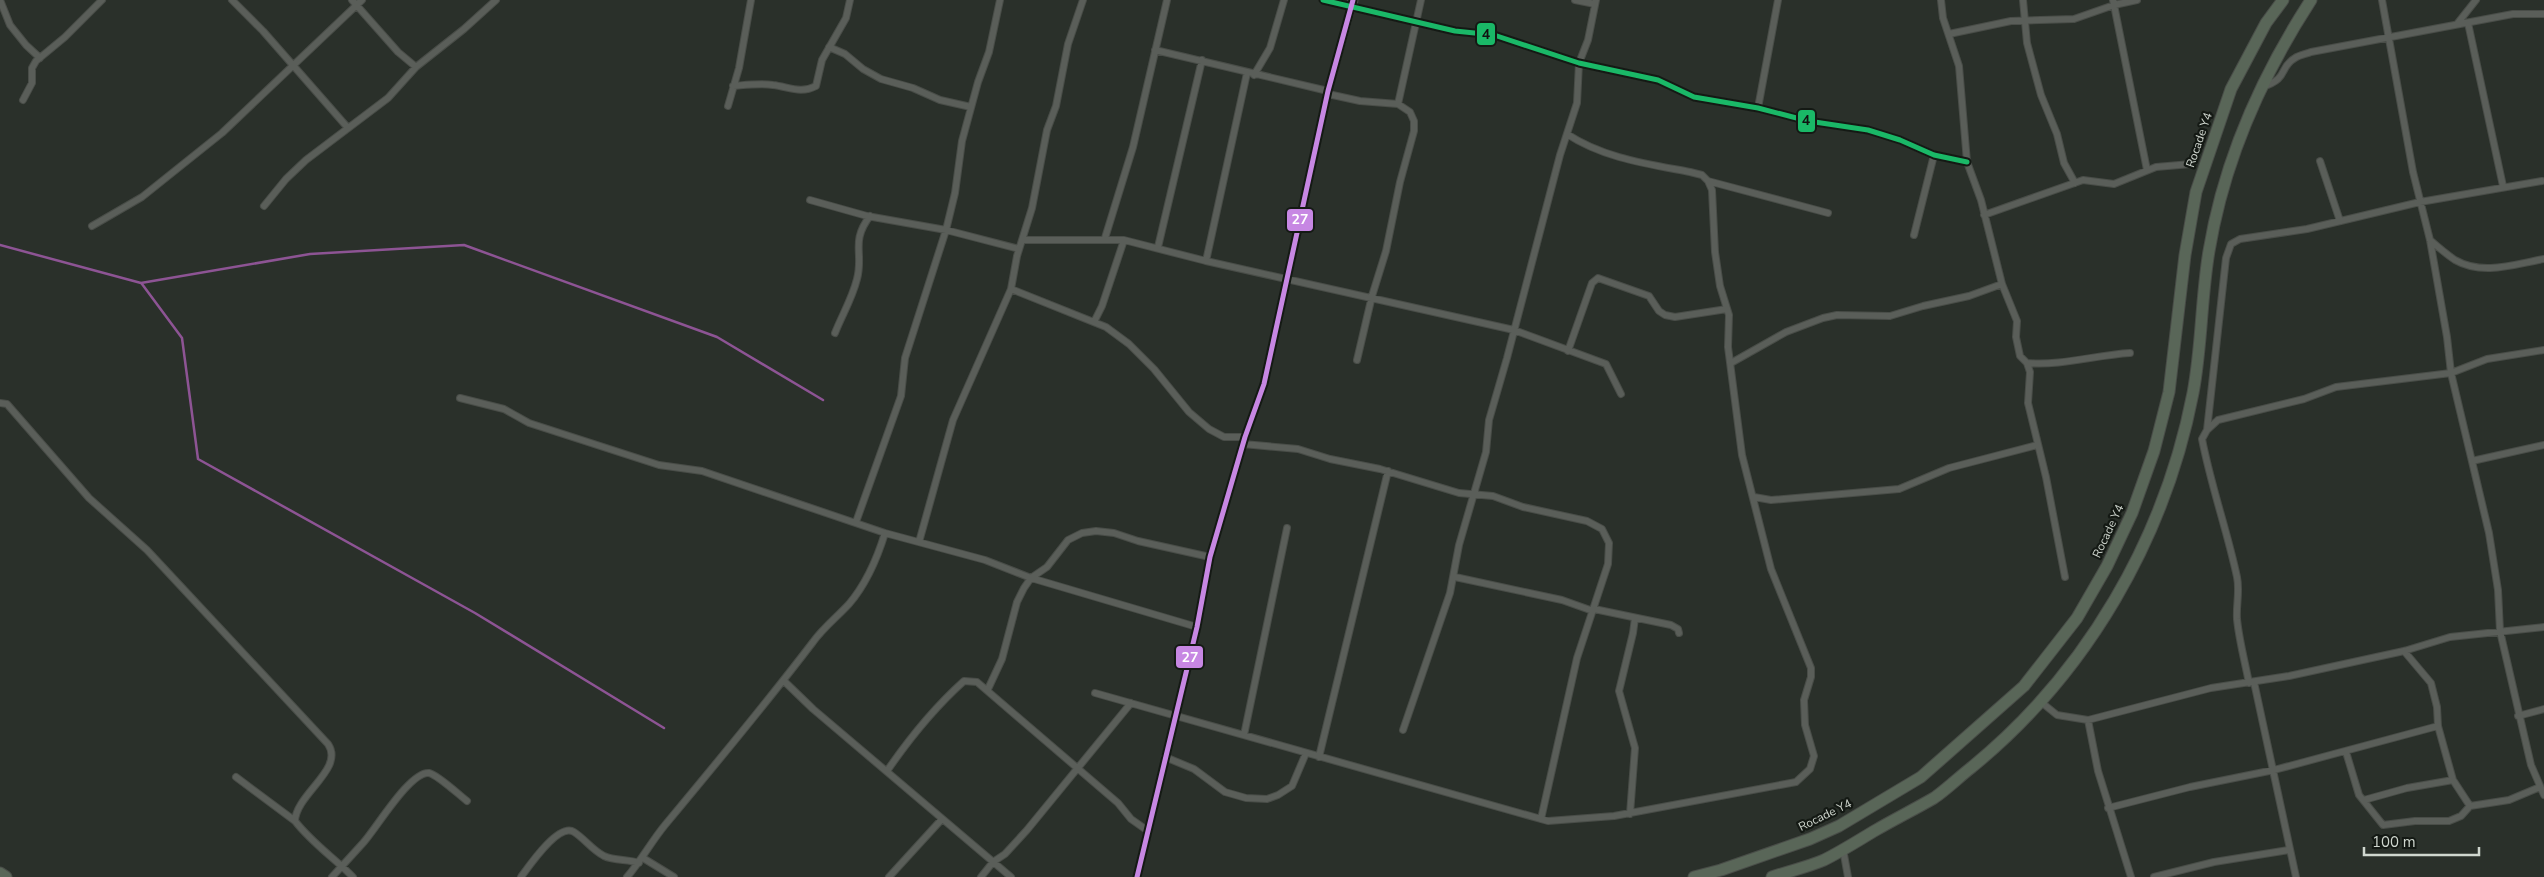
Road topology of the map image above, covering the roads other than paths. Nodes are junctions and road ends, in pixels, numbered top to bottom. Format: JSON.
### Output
{"nodes":[{"id":1,"x":0,"y":0,"type":"edge"},
{"id":2,"x":102,"y":0,"type":"edge"},
{"id":3,"x":232,"y":0,"type":"edge"},
{"id":4,"x":496,"y":0,"type":"edge"},
{"id":5,"x":751,"y":0,"type":"edge"},
{"id":6,"x":850,"y":0,"type":"edge"},
{"id":7,"x":1000,"y":0,"type":"edge"},
{"id":8,"x":1083,"y":0,"type":"edge"},
{"id":9,"x":1167,"y":0,"type":"edge"},
{"id":10,"x":1284,"y":0,"type":"edge"},
{"id":11,"x":1323,"y":0,"type":"edge"},
{"id":12,"x":1421,"y":0,"type":"edge"},
{"id":13,"x":1575,"y":0,"type":"edge"},
{"id":14,"x":1778,"y":0,"type":"edge"},
{"id":15,"x":1941,"y":0,"type":"edge"},
{"id":16,"x":2023,"y":0,"type":"edge"},
{"id":17,"x":2137,"y":0,"type":"edge"},
{"id":18,"x":2283,"y":0,"type":"edge"},
{"id":19,"x":2311,"y":0,"type":"edge"},
{"id":20,"x":2382,"y":0,"type":"edge"},
{"id":21,"x":2476,"y":0,"type":"edge"},
{"id":22,"x":357,"y":2,"type":"edge"},
{"id":23,"x":1596,"y":2,"type":"edge"},
{"id":24,"x":1352,"y":3,"type":"edge"},
{"id":25,"x":2114,"y":3,"type":"edge"},
{"id":26,"x":2544,"y":14,"type":"edge"},
{"id":27,"x":2026,"y":20,"type":"junction"},
{"id":28,"x":2468,"y":22,"type":"junction"},
{"id":29,"x":1415,"y":23,"type":"junction"},
{"id":30,"x":2457,"y":24,"type":"junction"},
{"id":31,"x":1949,"y":34,"type":"junction"},
{"id":32,"x":2388,"y":36,"type":"junction"},
{"id":33,"x":829,"y":47,"type":"junction"},
{"id":34,"x":1155,"y":50,"type":"junction"},
{"id":35,"x":40,"y":58,"type":"junction"},
{"id":36,"x":1202,"y":60,"type":"junction"},
{"id":37,"x":1579,"y":63,"type":"junction"},
{"id":38,"x":292,"y":66,"type":"junction"},
{"id":39,"x":416,"y":67,"type":"junction"},
{"id":40,"x":1250,"y":74,"type":"junction"},
{"id":41,"x":733,"y":86,"type":"junction"},
{"id":42,"x":2261,"y":88,"type":"junction"},
{"id":43,"x":1328,"y":92,"type":"junction"},
{"id":44,"x":23,"y":100,"type":"dead end"},
{"id":45,"x":1398,"y":104,"type":"junction"},
{"id":46,"x":728,"y":106,"type":"dead end"},
{"id":47,"x":971,"y":107,"type":"junction"},
{"id":48,"x":1758,"y":108,"type":"junction"},
{"id":49,"x":348,"y":128,"type":"junction"},
{"id":50,"x":1567,"y":134,"type":"junction"},
{"id":51,"x":1934,"y":155,"type":"junction"},
{"id":52,"x":2320,"y":161,"type":"dead end"},
{"id":53,"x":1968,"y":162,"type":"junction"},
{"id":54,"x":2191,"y":164,"type":"dead end"},
{"id":55,"x":2147,"y":170,"type":"junction"},
{"id":56,"x":1708,"y":181,"type":"junction"},
{"id":57,"x":2542,"y":181,"type":"dead end"},
{"id":58,"x":2075,"y":183,"type":"junction"},
{"id":59,"x":2503,"y":186,"type":"junction"},
{"id":60,"x":810,"y":200,"type":"dead end"},
{"id":61,"x":2420,"y":202,"type":"junction"},
{"id":62,"x":264,"y":206,"type":"dead end"},
{"id":63,"x":1828,"y":213,"type":"dead end"},
{"id":64,"x":1984,"y":215,"type":"junction"},
{"id":65,"x":870,"y":216,"type":"junction"},
{"id":66,"x":2340,"y":221,"type":"junction"},
{"id":67,"x":92,"y":226,"type":"dead end"},
{"id":68,"x":946,"y":230,"type":"junction"},
{"id":69,"x":1914,"y":235,"type":"dead end"},
{"id":70,"x":1105,"y":238,"type":"junction"},
{"id":71,"x":1023,"y":240,"type":"junction"},
{"id":72,"x":1124,"y":240,"type":"junction"},
{"id":73,"x":2430,"y":240,"type":"junction"},
{"id":74,"x":1158,"y":247,"type":"junction"},
{"id":75,"x":1019,"y":249,"type":"junction"},
{"id":76,"x":2544,"y":259,"type":"edge"},
{"id":77,"x":1206,"y":261,"type":"junction"},
{"id":78,"x":1288,"y":280,"type":"junction"},
{"id":79,"x":2002,"y":284,"type":"junction"},
{"id":80,"x":1011,"y":289,"type":"junction"},
{"id":81,"x":1372,"y":296,"type":"junction"},
{"id":82,"x":1726,"y":309,"type":"junction"},
{"id":83,"x":1095,"y":320,"type":"junction"},
{"id":84,"x":1514,"y":330,"type":"junction"},
{"id":85,"x":835,"y":333,"type":"dead end"},
{"id":86,"x":2544,"y":350,"type":"edge"},
{"id":87,"x":1568,"y":351,"type":"junction"},
{"id":88,"x":2130,"y":353,"type":"dead end"},
{"id":89,"x":1357,"y":360,"type":"dead end"},
{"id":90,"x":1731,"y":363,"type":"junction"},
{"id":91,"x":2027,"y":363,"type":"junction"},
{"id":92,"x":2451,"y":373,"type":"junction"},
{"id":93,"x":1621,"y":394,"type":"dead end"},
{"id":94,"x":460,"y":398,"type":"dead end"},
{"id":95,"x":0,"y":403,"type":"edge"},
{"id":96,"x":2206,"y":430,"type":"junction"},
{"id":97,"x":1244,"y":440,"type":"junction"},
{"id":98,"x":2037,"y":445,"type":"junction"},
{"id":99,"x":2544,"y":445,"type":"edge"},
{"id":100,"x":2472,"y":461,"type":"junction"},
{"id":101,"x":1388,"y":471,"type":"junction"},
{"id":102,"x":1474,"y":494,"type":"junction"},
{"id":103,"x":1754,"y":497,"type":"junction"},
{"id":104,"x":856,"y":522,"type":"junction"},
{"id":105,"x":1287,"y":528,"type":"dead end"},
{"id":106,"x":885,"y":533,"type":"junction"},
{"id":107,"x":919,"y":542,"type":"junction"},
{"id":108,"x":1210,"y":557,"type":"junction"},
{"id":109,"x":1455,"y":577,"type":"junction"},
{"id":110,"x":2065,"y":577,"type":"dead end"},
{"id":111,"x":1031,"y":578,"type":"junction"},
{"id":112,"x":1593,"y":610,"type":"junction"},
{"id":113,"x":1635,"y":618,"type":"junction"},
{"id":114,"x":1197,"y":627,"type":"junction"},
{"id":115,"x":2544,"y":627,"type":"edge"},
{"id":116,"x":2500,"y":631,"type":"junction"},
{"id":117,"x":1679,"y":633,"type":"dead end"},
{"id":118,"x":2404,"y":651,"type":"junction"},
{"id":119,"x":784,"y":681,"type":"junction"},
{"id":120,"x":2252,"y":683,"type":"junction"},
{"id":121,"x":988,"y":689,"type":"junction"},
{"id":122,"x":1095,"y":693,"type":"dead end"},
{"id":123,"x":2041,"y":702,"type":"junction"},
{"id":124,"x":1131,"y":703,"type":"junction"},
{"id":125,"x":2544,"y":709,"type":"edge"},
{"id":126,"x":1176,"y":716,"type":"junction"},
{"id":127,"x":2518,"y":716,"type":"junction"},
{"id":128,"x":2088,"y":720,"type":"junction"},
{"id":129,"x":2438,"y":726,"type":"junction"},
{"id":130,"x":1403,"y":730,"type":"dead end"},
{"id":131,"x":1244,"y":736,"type":"junction"},
{"id":132,"x":2346,"y":752,"type":"junction"},
{"id":133,"x":1306,"y":753,"type":"junction"},
{"id":134,"x":1319,"y":756,"type":"junction"},
{"id":135,"x":1166,"y":757,"type":"junction"},
{"id":136,"x":1077,"y":768,"type":"junction"},
{"id":137,"x":2274,"y":770,"type":"junction"},
{"id":138,"x":887,"y":771,"type":"junction"},
{"id":139,"x":236,"y":777,"type":"dead end"},
{"id":140,"x":2453,"y":780,"type":"junction"},
{"id":141,"x":2540,"y":788,"type":"junction"},
{"id":142,"x":2544,"y":795,"type":"edge"},
{"id":143,"x":2364,"y":800,"type":"junction"},
{"id":144,"x":467,"y":801,"type":"dead end"},
{"id":145,"x":2470,"y":806,"type":"junction"},
{"id":146,"x":2108,"y":808,"type":"junction"},
{"id":147,"x":1630,"y":814,"type":"junction"},
{"id":148,"x":942,"y":819,"type":"junction"},
{"id":149,"x":1541,"y":819,"type":"junction"},
{"id":150,"x":295,"y":821,"type":"junction"},
{"id":151,"x":1148,"y":831,"type":"junction"},
{"id":152,"x":1843,"y":849,"type":"junction"},
{"id":153,"x":2289,"y":850,"type":"junction"},
{"id":154,"x":641,"y":861,"type":"junction"},
{"id":155,"x":993,"y":862,"type":"junction"},
{"id":156,"x":342,"y":864,"type":"junction"},
{"id":157,"x":0,"y":873,"type":"edge"},
{"id":158,"x":6,"y":877,"type":"edge"},
{"id":159,"x":332,"y":877,"type":"edge"},
{"id":160,"x":353,"y":877,"type":"edge"},
{"id":161,"x":521,"y":877,"type":"edge"},
{"id":162,"x":627,"y":877,"type":"edge"},
{"id":163,"x":674,"y":877,"type":"edge"},
{"id":164,"x":889,"y":877,"type":"edge"},
{"id":165,"x":981,"y":877,"type":"edge"},
{"id":166,"x":1011,"y":877,"type":"edge"},
{"id":167,"x":1137,"y":877,"type":"edge"},
{"id":168,"x":1694,"y":877,"type":"edge"},
{"id":169,"x":1772,"y":877,"type":"edge"},
{"id":170,"x":1848,"y":877,"type":"edge"},
{"id":171,"x":2131,"y":877,"type":"edge"},
{"id":172,"x":2154,"y":877,"type":"edge"},
{"id":173,"x":2296,"y":877,"type":"edge"}],
"edges":[{"from":1,"to":35,"type":"street"},
{"from":2,"to":35,"type":"street"},
{"from":3,"to":38,"type":"street"},
{"from":4,"to":39,"type":"street"},
{"from":5,"to":41,"type":"street"},
{"from":6,"to":33,"type":"street"},
{"from":7,"to":47,"type":"street"},
{"from":8,"to":71,"type":"street"},
{"from":9,"to":34,"type":"street"},
{"from":10,"to":40,"type":"street"},
{"from":11,"to":24,"type":"street"},
{"from":12,"to":29,"type":"street"},
{"from":13,"to":23,"type":"street"},
{"from":14,"to":48,"type":"street"},
{"from":15,"to":31,"type":"street"},
{"from":16,"to":27,"type":"street"},
{"from":17,"to":25,"type":"street"},
{"from":18,"to":168,"type":"highway","name":"Rocade Y4"},
{"from":19,"to":42,"type":"highway"},
{"from":20,"to":32,"type":"street"},
{"from":21,"to":30,"type":"street"},
{"from":22,"to":38,"type":"street"},
{"from":22,"to":39,"type":"street"},
{"from":23,"to":37,"type":"street"},
{"from":24,"to":29,"type":"street"},
{"from":24,"to":43,"type":"street"},
{"from":25,"to":27,"type":"street"},
{"from":25,"to":55,"type":"street"},
{"from":26,"to":28,"type":"street"},
{"from":27,"to":31,"type":"street"},
{"from":27,"to":58,"type":"street"},
{"from":28,"to":30,"type":"street"},
{"from":28,"to":59,"type":"street"},
{"from":29,"to":37,"type":"street"},
{"from":29,"to":45,"type":"street"},
{"from":30,"to":32,"type":"street"},
{"from":31,"to":53,"type":"street"},
{"from":32,"to":42,"type":"street"},
{"from":32,"to":61,"type":"street"},
{"from":33,"to":41,"type":"street"},
{"from":33,"to":47,"type":"street"},
{"from":34,"to":36,"type":"street"},
{"from":34,"to":70,"type":"street"},
{"from":35,"to":44,"type":"street"},
{"from":36,"to":40,"type":"street"},
{"from":36,"to":74,"type":"street"},
{"from":37,"to":48,"type":"street"},
{"from":37,"to":50,"type":"street"},
{"from":38,"to":49,"type":"street"},
{"from":38,"to":67,"type":"street"},
{"from":39,"to":49,"type":"street"},
{"from":40,"to":43,"type":"street"},
{"from":40,"to":77,"type":"street"},
{"from":41,"to":46,"type":"street"},
{"from":42,"to":123,"type":"highway"},
{"from":43,"to":45,"type":"street"},
{"from":43,"to":78,"type":"street"},
{"from":45,"to":81,"type":"street"},
{"from":47,"to":68,"type":"street"},
{"from":48,"to":51,"type":"street"},
{"from":49,"to":62,"type":"street"},
{"from":50,"to":56,"type":"street"},
{"from":50,"to":84,"type":"street"},
{"from":51,"to":53,"type":"street"},
{"from":51,"to":69,"type":"street"},
{"from":52,"to":66,"type":"street"},
{"from":53,"to":64,"type":"street"},
{"from":54,"to":55,"type":"street"},
{"from":55,"to":58,"type":"street"},
{"from":56,"to":63,"type":"street"},
{"from":56,"to":82,"type":"street"},
{"from":57,"to":59,"type":"street"},
{"from":58,"to":64,"type":"street"},
{"from":59,"to":61,"type":"street"},
{"from":60,"to":65,"type":"street"},
{"from":61,"to":66,"type":"street"},
{"from":61,"to":73,"type":"street"},
{"from":64,"to":79,"type":"street"},
{"from":65,"to":68,"type":"street"},
{"from":65,"to":85,"type":"street"},
{"from":66,"to":96,"type":"street"},
{"from":68,"to":75,"type":"street"},
{"from":68,"to":104,"type":"street"},
{"from":70,"to":71,"type":"street"},
{"from":70,"to":72,"type":"street"},
{"from":71,"to":75,"type":"street"},
{"from":72,"to":74,"type":"street"},
{"from":72,"to":83,"type":"street"},
{"from":73,"to":76,"type":"street"},
{"from":73,"to":92,"type":"street"},
{"from":74,"to":77,"type":"street"},
{"from":75,"to":80,"type":"street"},
{"from":77,"to":78,"type":"street"},
{"from":78,"to":81,"type":"street"},
{"from":78,"to":97,"type":"street"},
{"from":79,"to":90,"type":"street"},
{"from":79,"to":91,"type":"street"},
{"from":80,"to":83,"type":"street"},
{"from":80,"to":107,"type":"street"},
{"from":81,"to":84,"type":"street"},
{"from":81,"to":89,"type":"street"},
{"from":82,"to":87,"type":"street"},
{"from":82,"to":90,"type":"street"},
{"from":83,"to":97,"type":"street"},
{"from":84,"to":87,"type":"street"},
{"from":84,"to":102,"type":"street"},
{"from":86,"to":92,"type":"street"},
{"from":87,"to":93,"type":"street"},
{"from":88,"to":91,"type":"street"},
{"from":90,"to":103,"type":"street"},
{"from":91,"to":98,"type":"street"},
{"from":92,"to":96,"type":"street"},
{"from":92,"to":100,"type":"street"},
{"from":94,"to":104,"type":"street"},
{"from":95,"to":150,"type":"street"},
{"from":96,"to":120,"type":"street"},
{"from":97,"to":101,"type":"street"},
{"from":97,"to":108,"type":"street"},
{"from":98,"to":103,"type":"street"},
{"from":98,"to":110,"type":"street"},
{"from":99,"to":100,"type":"street"},
{"from":100,"to":116,"type":"street"},
{"from":101,"to":102,"type":"street"},
{"from":101,"to":134,"type":"street"},
{"from":102,"to":109,"type":"street"},
{"from":102,"to":112,"type":"street"},
{"from":103,"to":147,"type":"street"},
{"from":104,"to":106,"type":"street"},
{"from":105,"to":131,"type":"street"},
{"from":106,"to":107,"type":"street"},
{"from":106,"to":119,"type":"street"},
{"from":107,"to":111,"type":"street"},
{"from":108,"to":111,"type":"street"},
{"from":108,"to":114,"type":"street"},
{"from":109,"to":112,"type":"street"},
{"from":109,"to":130,"type":"street"},
{"from":111,"to":114,"type":"street"},
{"from":111,"to":121,"type":"street"},
{"from":112,"to":113,"type":"street"},
{"from":112,"to":149,"type":"street"},
{"from":113,"to":117,"type":"street"},
{"from":113,"to":147,"type":"street"},
{"from":114,"to":126,"type":"street"},
{"from":115,"to":116,"type":"street"},
{"from":116,"to":118,"type":"street"},
{"from":116,"to":127,"type":"street"},
{"from":118,"to":120,"type":"street"},
{"from":118,"to":129,"type":"street"},
{"from":119,"to":138,"type":"street"},
{"from":119,"to":154,"type":"street"},
{"from":120,"to":128,"type":"street"},
{"from":120,"to":137,"type":"street"},
{"from":121,"to":136,"type":"street"},
{"from":121,"to":138,"type":"street"},
{"from":122,"to":124,"type":"street"},
{"from":123,"to":128,"type":"street"},
{"from":123,"to":152,"type":"highway"},
{"from":124,"to":126,"type":"street"},
{"from":124,"to":136,"type":"street"},
{"from":125,"to":127,"type":"street"},
{"from":126,"to":131,"type":"street"},
{"from":126,"to":135,"type":"street"},
{"from":127,"to":141,"type":"street"},
{"from":128,"to":146,"type":"street"},
{"from":129,"to":132,"type":"street"},
{"from":129,"to":140,"type":"street"},
{"from":131,"to":133,"type":"street"},
{"from":132,"to":137,"type":"street"},
{"from":132,"to":143,"type":"street"},
{"from":133,"to":134,"type":"street"},
{"from":133,"to":135,"type":"street"},
{"from":134,"to":149,"type":"street"},
{"from":135,"to":151,"type":"street"},
{"from":136,"to":151,"type":"street"},
{"from":136,"to":155,"type":"street"},
{"from":137,"to":146,"type":"street"},
{"from":137,"to":153,"type":"street"},
{"from":138,"to":148,"type":"street"},
{"from":139,"to":150,"type":"street"},
{"from":140,"to":143,"type":"street"},
{"from":140,"to":145,"type":"street"},
{"from":141,"to":142,"type":"street"},
{"from":141,"to":145,"type":"street"},
{"from":143,"to":145,"type":"street"},
{"from":144,"to":156,"type":"street"},
{"from":146,"to":171,"type":"street"},
{"from":147,"to":149,"type":"street"},
{"from":148,"to":155,"type":"street"},
{"from":148,"to":164,"type":"street"},
{"from":150,"to":156,"type":"street"},
{"from":151,"to":167,"type":"street"},
{"from":152,"to":169,"type":"highway"},
{"from":152,"to":170,"type":"street"},
{"from":153,"to":172,"type":"street"},
{"from":153,"to":173,"type":"street"},
{"from":154,"to":161,"type":"street"},
{"from":154,"to":162,"type":"street"},
{"from":154,"to":163,"type":"street"},
{"from":155,"to":165,"type":"street"},
{"from":155,"to":166,"type":"street"},
{"from":156,"to":159,"type":"street"},
{"from":156,"to":160,"type":"street"},
{"from":157,"to":158,"type":"highway"}]}
